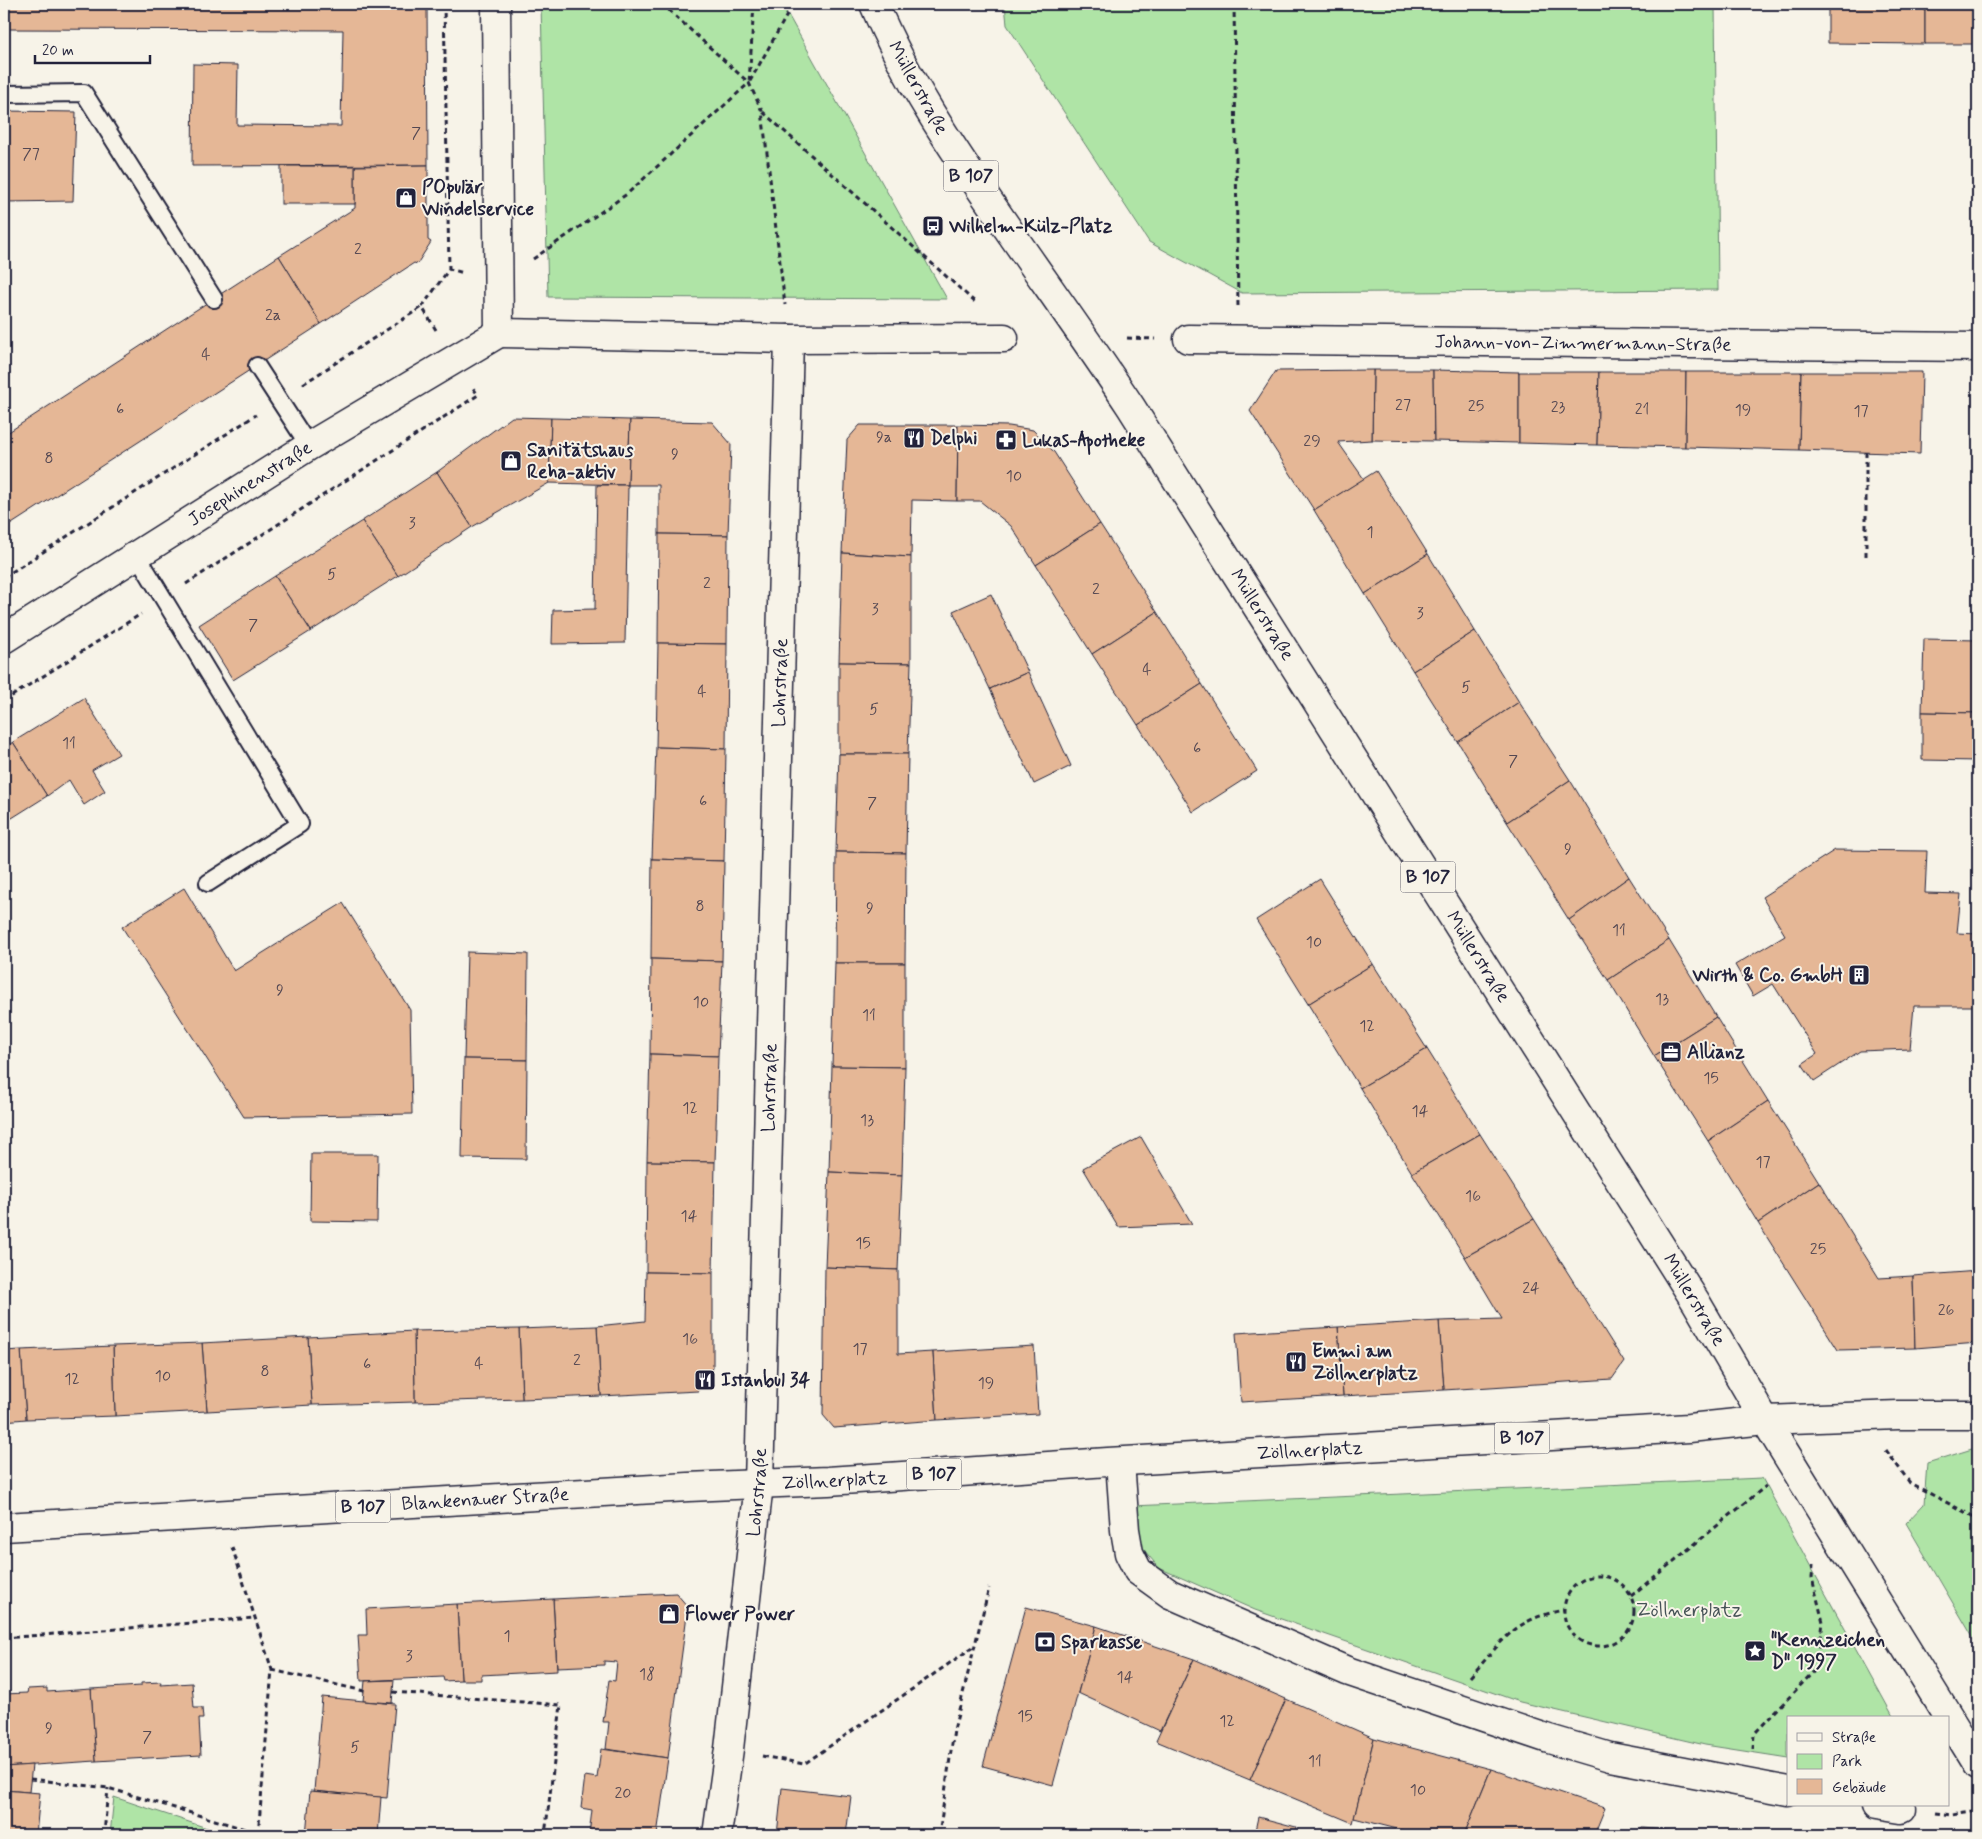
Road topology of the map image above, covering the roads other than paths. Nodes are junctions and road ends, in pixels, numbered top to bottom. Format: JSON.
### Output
{"nodes":[{"id":1,"x":496,"y":4,"type":"edge"},
{"id":2,"x":874,"y":4,"type":"edge"},
{"id":3,"x":4,"y":94,"type":"edge"},
{"id":4,"x":214,"y":299,"type":"dead end"},
{"id":5,"x":499,"y":333,"type":"junction"},
{"id":6,"x":1004,"y":338,"type":"dead end"},
{"id":7,"x":789,"y":339,"type":"junction"},
{"id":8,"x":1188,"y":340,"type":"road end"},
{"id":9,"x":1978,"y":347,"type":"edge"},
{"id":10,"x":257,"y":366,"type":"dead end"},
{"id":11,"x":309,"y":446,"type":"junction"},
{"id":12,"x":137,"y":555,"type":"junction"},
{"id":13,"x":4,"y":639,"type":"edge"},
{"id":14,"x":208,"y":883,"type":"dead end"},
{"id":15,"x":1978,"y":1415,"type":"edge"},
{"id":16,"x":1765,"y":1420,"type":"junction"},
{"id":17,"x":1120,"y":1462,"type":"junction"},
{"id":18,"x":759,"y":1484,"type":"junction"},
{"id":19,"x":4,"y":1528,"type":"edge"},
{"id":20,"x":1948,"y":1716,"type":"edge"},
{"id":21,"x":1950,"y":1719,"type":"edge"},
{"id":22,"x":1978,"y":1765,"type":"edge"},
{"id":23,"x":1787,"y":1791,"type":"edge"},
{"id":24,"x":717,"y":1835,"type":"edge"}],
"edges":[{"from":1,"to":5,"type":"street"},
{"from":2,"to":16,"type":"street","name":"Müllerstraße","number":"B 107"},
{"from":3,"to":4,"type":"lane"},
{"from":5,"to":7,"type":"street"},
{"from":5,"to":11,"type":"street","name":"Josephinenstraße"},
{"from":6,"to":7,"type":"street"},
{"from":7,"to":18,"type":"street","name":"Lohrstraße"},
{"from":8,"to":9,"type":"street","name":"Johann-von-Zimmermann-Straße"},
{"from":10,"to":11,"type":"lane"},
{"from":11,"to":12,"type":"street","name":"Josephinenstraße"},
{"from":12,"to":13,"type":"street","name":"Josephinenstraße"},
{"from":12,"to":14,"type":"lane"},
{"from":15,"to":16,"type":"street","name":"Zöllnerplatz"},
{"from":16,"to":17,"type":"street","name":"Zöllnerplatz","number":"B 107"},
{"from":16,"to":20,"type":"street","name":"Müllerstraße"},
{"from":17,"to":18,"type":"street","name":"Zöllnerplatz","number":"B 107"},
{"from":17,"to":23,"type":"street"},
{"from":18,"to":19,"type":"street","name":"Blankenauer Straße","number":"B 107"},
{"from":18,"to":24,"type":"street","name":"Lohrstraße"},
{"from":21,"to":22,"type":"street","name":"Müllerstraße"}]}
